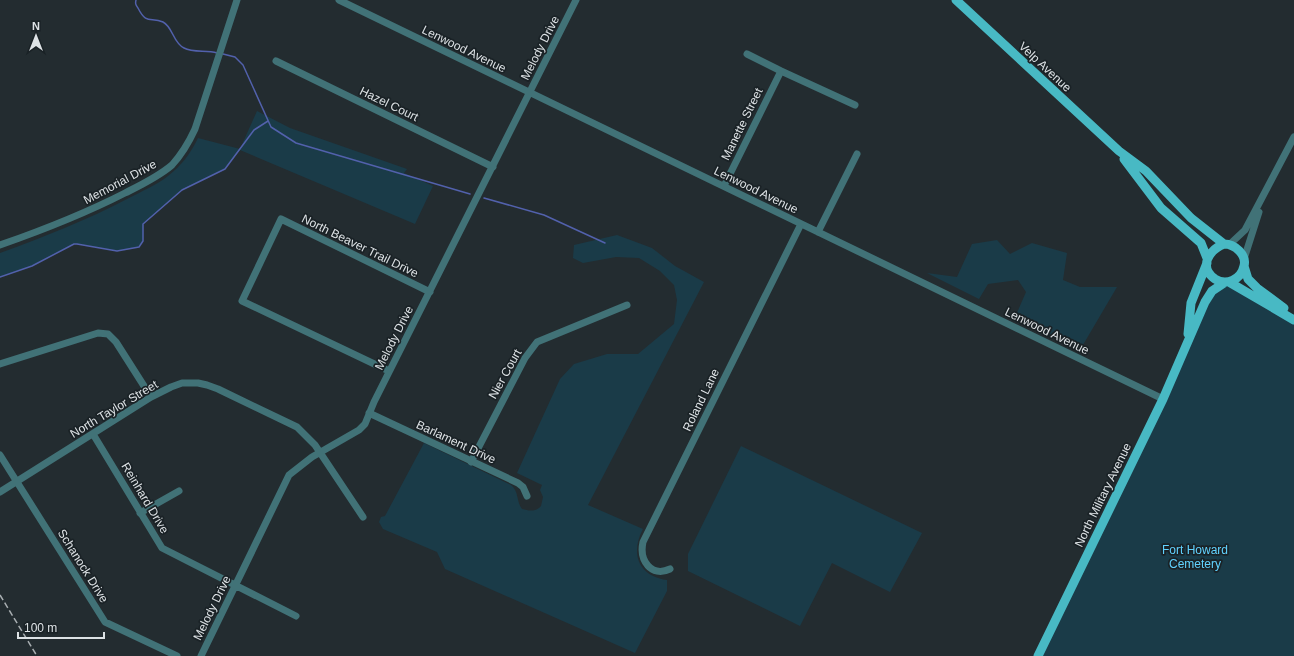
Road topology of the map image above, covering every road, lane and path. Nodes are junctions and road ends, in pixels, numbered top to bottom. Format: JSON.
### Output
{"nodes":[{"id":1,"x":237,"y":0,"type":"edge"},
{"id":2,"x":339,"y":0,"type":"edge"},
{"id":3,"x":576,"y":0,"type":"edge"},
{"id":4,"x":956,"y":0,"type":"edge"},
{"id":5,"x":747,"y":54,"type":"dead end"},
{"id":6,"x":276,"y":61,"type":"dead end"},
{"id":7,"x":781,"y":71,"type":"junction"},
{"id":8,"x":530,"y":93,"type":"junction"},
{"id":9,"x":855,"y":105,"type":"dead end"},
{"id":10,"x":1294,"y":136,"type":"edge"},
{"id":11,"x":1119,"y":152,"type":"junction"},
{"id":12,"x":857,"y":154,"type":"dead end"},
{"id":13,"x":493,"y":167,"type":"junction"},
{"id":14,"x":724,"y":186,"type":"junction"},
{"id":15,"x":1264,"y":195,"type":"junction"},
{"id":16,"x":801,"y":224,"type":"junction"},
{"id":17,"x":818,"y":232,"type":"junction"},
{"id":18,"x":1227,"y":244,"type":"junction"},
{"id":19,"x":0,"y":246,"type":"edge"},
{"id":20,"x":1207,"y":261,"type":"junction"},
{"id":21,"x":1244,"y":263,"type":"junction"},
{"id":22,"x":1226,"y":282,"type":"junction"},
{"id":23,"x":430,"y":292,"type":"junction"},
{"id":24,"x":627,"y":305,"type":"dead end"},
{"id":25,"x":1294,"y":317,"type":"edge"},
{"id":26,"x":1294,"y":320,"type":"edge"},
{"id":27,"x":1187,"y":344,"type":"junction"},
{"id":28,"x":0,"y":364,"type":"edge"},
{"id":29,"x":390,"y":371,"type":"junction"},
{"id":30,"x":151,"y":397,"type":"junction"},
{"id":31,"x":1163,"y":399,"type":"junction"},
{"id":32,"x":369,"y":413,"type":"junction"},
{"id":33,"x":93,"y":434,"type":"junction"},
{"id":34,"x":320,"y":453,"type":"junction"},
{"id":35,"x":0,"y":455,"type":"edge"},
{"id":36,"x":471,"y":462,"type":"junction"},
{"id":37,"x":17,"y":482,"type":"junction"},
{"id":38,"x":179,"y":490,"type":"dead end"},
{"id":39,"x":0,"y":492,"type":"edge"},
{"id":40,"x":527,"y":496,"type":"dead end"},
{"id":41,"x":140,"y":513,"type":"junction"},
{"id":42,"x":363,"y":517,"type":"dead end"},
{"id":43,"x":670,"y":569,"type":"dead end"},
{"id":44,"x":236,"y":586,"type":"junction"},
{"id":45,"x":296,"y":616,"type":"dead end"},
{"id":46,"x":177,"y":656,"type":"edge"},
{"id":47,"x":201,"y":656,"type":"edge"},
{"id":48,"x":1038,"y":656,"type":"edge"}],
"edges":[{"from":1,"to":19,"type":"street","name":"Memorial Drive"},
{"from":2,"to":8,"type":"street","name":"Lenwood Avenue"},
{"from":3,"to":8,"type":"street","name":"Melody Drive"},
{"from":4,"to":11,"type":"main road","name":"Velp Avenue"},
{"from":5,"to":7,"type":"street"},
{"from":6,"to":13,"type":"street","name":"Hazel Court"},
{"from":7,"to":9,"type":"street"},
{"from":7,"to":14,"type":"street","name":"Manette Street"},
{"from":8,"to":13,"type":"street","name":"Melody Drive"},
{"from":8,"to":14,"type":"street","name":"Lenwood Avenue"},
{"from":10,"to":15,"type":"street"},
{"from":11,"to":18,"type":"main road","name":"Velp Avenue"},
{"from":11,"to":20,"type":"main road","name":"Velp Avenue"},
{"from":12,"to":17,"type":"street"},
{"from":13,"to":23,"type":"street","name":"Melody Drive"},
{"from":14,"to":16,"type":"street","name":"Lenwood Avenue"},
{"from":15,"to":18,"type":"street"},
{"from":15,"to":21,"type":"street"},
{"from":16,"to":17,"type":"street","name":"Lenwood Avenue"},
{"from":16,"to":43,"type":"street","name":"Roland Lane"},
{"from":17,"to":31,"type":"street","name":"Lenwood Avenue"},
{"from":18,"to":20,"type":"main road"},
{"from":18,"to":21,"type":"main road"},
{"from":20,"to":22,"type":"main road"},
{"from":20,"to":27,"type":"main road","name":"North Military Avenue"},
{"from":21,"to":22,"type":"main road"},
{"from":21,"to":25,"type":"main road"},
{"from":22,"to":26,"type":"main road"},
{"from":22,"to":27,"type":"main road","name":"North Military Avenue"},
{"from":23,"to":29,"type":"street","name":"Melody Drive"},
{"from":23,"to":29,"type":"street","name":"North Beaver Trail Drive"},
{"from":24,"to":36,"type":"street","name":"Nier Court"},
{"from":27,"to":31,"type":"main road","name":"North Military Avenue"},
{"from":28,"to":30,"type":"street"},
{"from":29,"to":32,"type":"street","name":"Melody Drive"},
{"from":30,"to":33,"type":"street","name":"North Taylor Street"},
{"from":30,"to":34,"type":"street","name":"North Taylor Street"},
{"from":31,"to":48,"type":"main road","name":"North Military Avenue"},
{"from":32,"to":34,"type":"street","name":"Melody Drive"},
{"from":32,"to":36,"type":"street","name":"Barlament Drive"},
{"from":33,"to":37,"type":"street","name":"North Taylor Street"},
{"from":33,"to":41,"type":"street","name":"Reinhard Drive"},
{"from":34,"to":42,"type":"street","name":"North Taylor Street"},
{"from":34,"to":44,"type":"street","name":"Melody Drive"},
{"from":35,"to":37,"type":"street","name":"Schanock Drive"},
{"from":36,"to":40,"type":"street","name":"Barlament Drive"},
{"from":37,"to":39,"type":"street","name":"North Taylor Street"},
{"from":37,"to":46,"type":"street","name":"Schanock Drive"},
{"from":38,"to":41,"type":"street"},
{"from":41,"to":44,"type":"street","name":"Reinhard Drive"},
{"from":44,"to":45,"type":"street","name":"Reinhard Drive"},
{"from":44,"to":47,"type":"street","name":"Melody Drive"}]}
